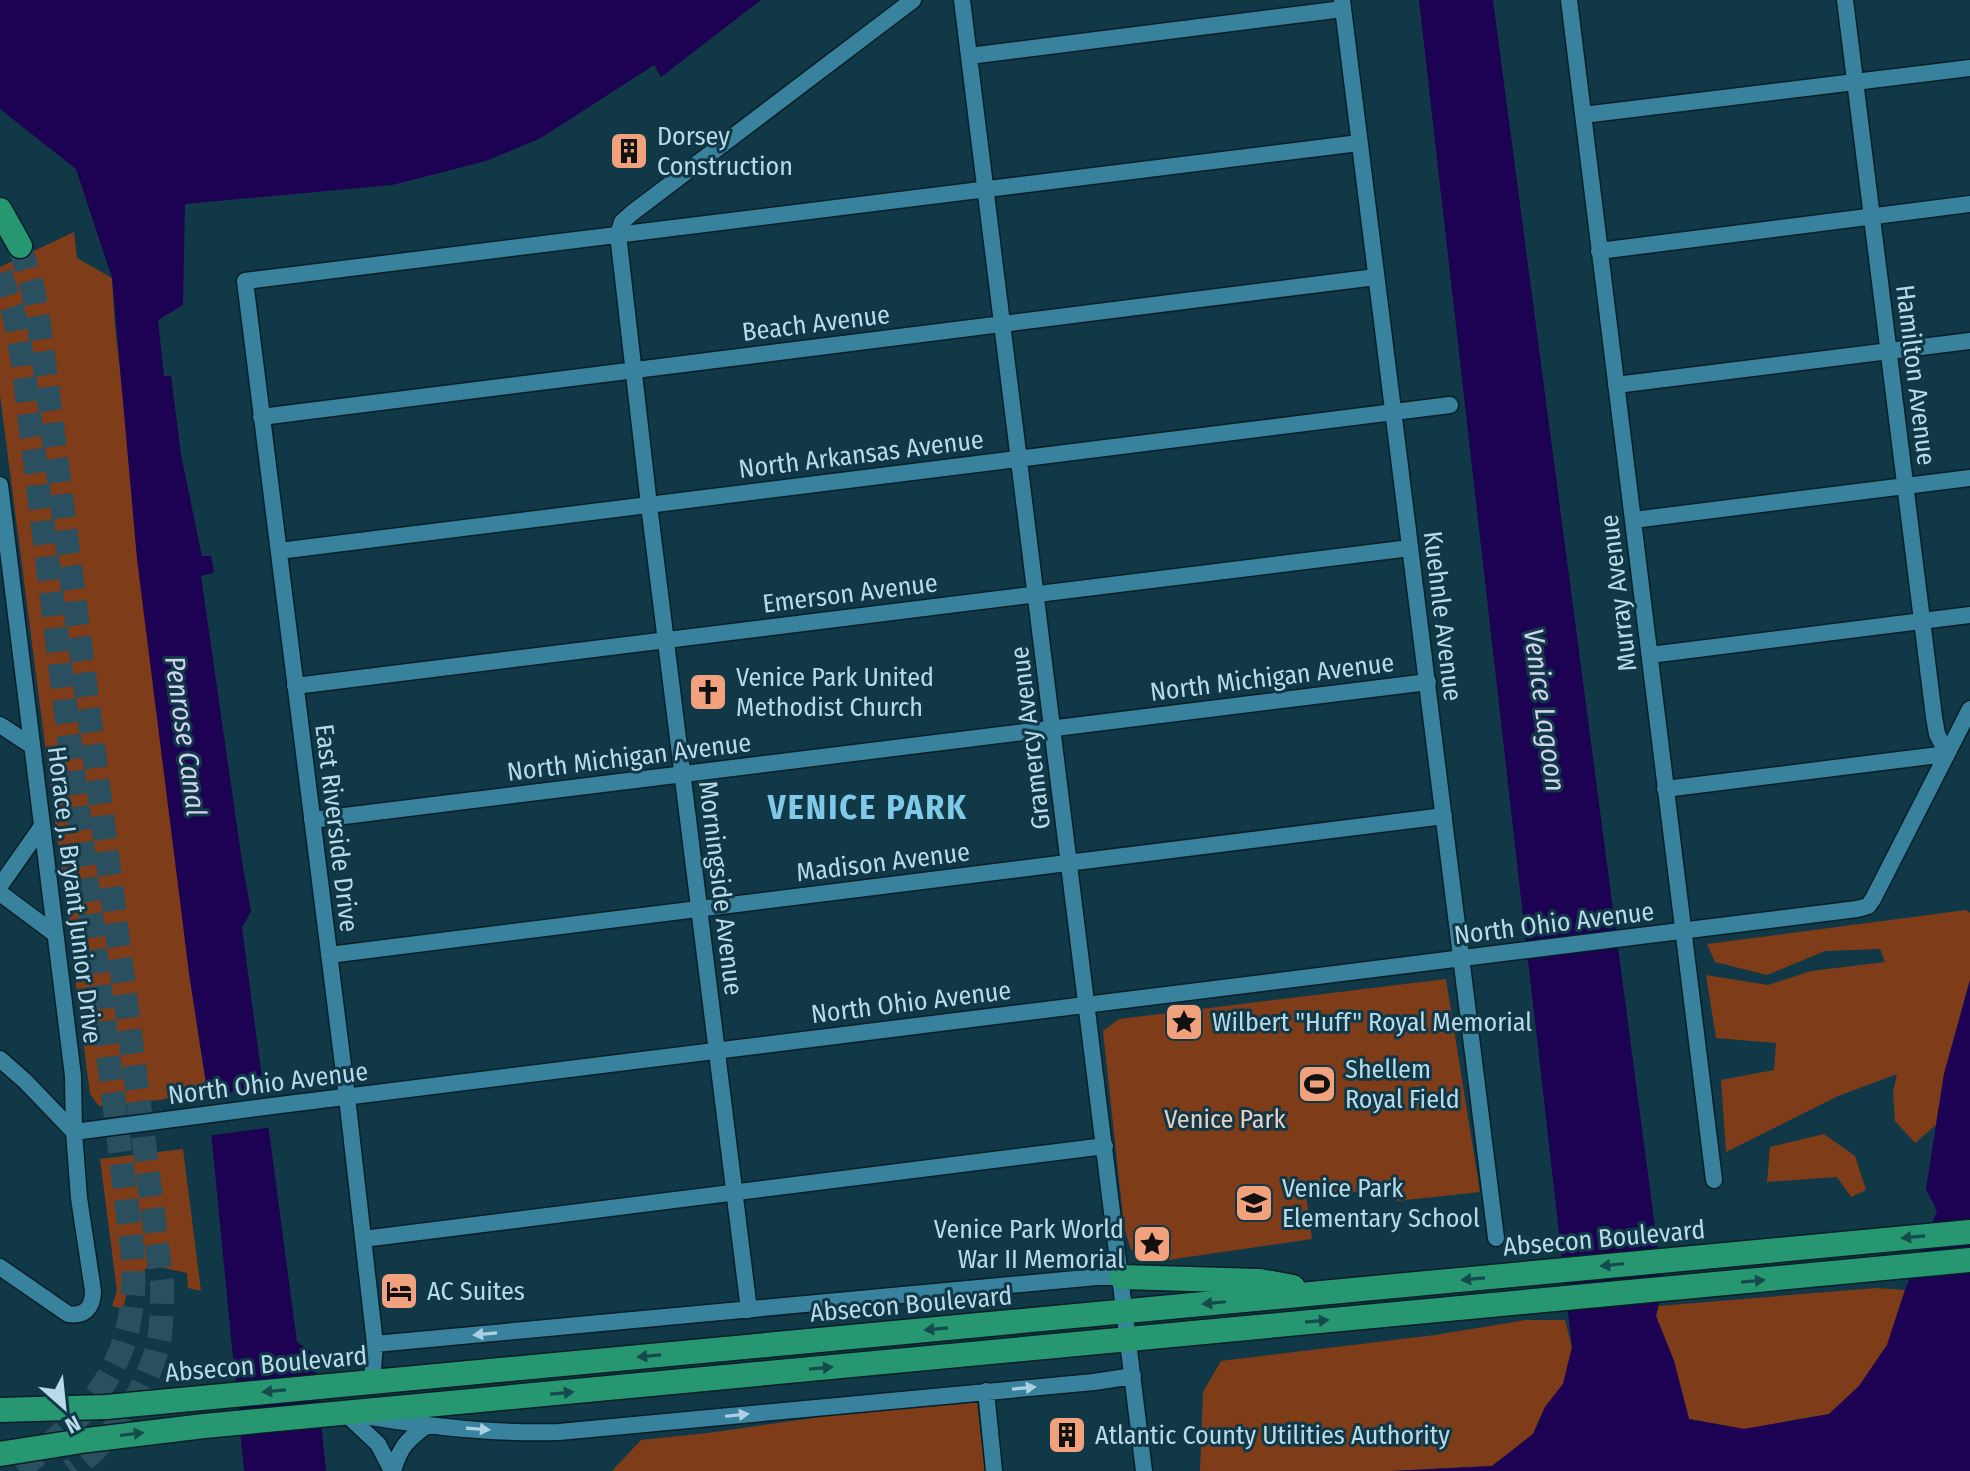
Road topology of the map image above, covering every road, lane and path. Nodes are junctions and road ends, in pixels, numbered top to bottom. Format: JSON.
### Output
{"nodes":[{"id":1,"x":913,"y":0,"type":"edge"},
{"id":2,"x":962,"y":0,"type":"edge"},
{"id":3,"x":1569,"y":0,"type":"edge"},
{"id":4,"x":1845,"y":0,"type":"edge"},
{"id":5,"x":1343,"y":4,"type":"edge"},
{"id":6,"x":969,"y":56,"type":"junction"},
{"id":7,"x":1970,"y":68,"type":"edge"},
{"id":8,"x":1855,"y":82,"type":"junction"},
{"id":9,"x":1583,"y":115,"type":"junction"},
{"id":10,"x":1359,"y":143,"type":"junction"},
{"id":11,"x":985,"y":189,"type":"junction"},
{"id":12,"x":1970,"y":204,"type":"edge"},
{"id":13,"x":0,"y":210,"type":"edge"},
{"id":14,"x":1872,"y":216,"type":"junction"},
{"id":15,"x":618,"y":234,"type":"junction"},
{"id":16,"x":20,"y":246,"type":"tunnel mouth"},
{"id":17,"x":1599,"y":251,"type":"junction"},
{"id":18,"x":1376,"y":277,"type":"junction"},
{"id":19,"x":1002,"y":324,"type":"junction"},
{"id":20,"x":1970,"y":341,"type":"edge"},
{"id":21,"x":1889,"y":351,"type":"junction"},
{"id":22,"x":633,"y":370,"type":"junction"},
{"id":23,"x":1616,"y":385,"type":"junction"},
{"id":24,"x":1450,"y":405,"type":"dead end"},
{"id":25,"x":1393,"y":413,"type":"junction"},
{"id":26,"x":261,"y":417,"type":"junction"},
{"id":27,"x":1020,"y":459,"type":"junction"},
{"id":28,"x":1970,"y":478,"type":"edge"},
{"id":29,"x":0,"y":485,"type":"edge"},
{"id":30,"x":1906,"y":486,"type":"junction"},
{"id":31,"x":649,"y":505,"type":"junction"},
{"id":32,"x":1633,"y":520,"type":"junction"},
{"id":33,"x":1410,"y":548,"type":"junction"},
{"id":34,"x":279,"y":551,"type":"junction"},
{"id":35,"x":1036,"y":594,"type":"junction"},
{"id":36,"x":1970,"y":615,"type":"edge"},
{"id":37,"x":1922,"y":621,"type":"junction"},
{"id":38,"x":666,"y":639,"type":"junction"},
{"id":39,"x":1650,"y":655,"type":"junction"},
{"id":40,"x":1428,"y":682,"type":"junction"},
{"id":41,"x":295,"y":686,"type":"junction"},
{"id":42,"x":1970,"y":709,"type":"edge"},
{"id":43,"x":0,"y":725,"type":"edge"},
{"id":44,"x":1053,"y":728,"type":"junction"},
{"id":45,"x":32,"y":746,"type":"junction"},
{"id":46,"x":1947,"y":754,"type":"junction"},
{"id":47,"x":683,"y":775,"type":"junction"},
{"id":48,"x":1665,"y":789,"type":"junction"},
{"id":49,"x":1444,"y":816,"type":"junction"},
{"id":50,"x":312,"y":820,"type":"junction"},
{"id":51,"x":42,"y":826,"type":"junction"},
{"id":52,"x":1069,"y":863,"type":"junction"},
{"id":53,"x":0,"y":886,"type":"edge"},
{"id":54,"x":0,"y":893,"type":"edge"},
{"id":55,"x":699,"y":909,"type":"junction"},
{"id":56,"x":1683,"y":930,"type":"junction"},
{"id":57,"x":55,"y":934,"type":"junction"},
{"id":58,"x":329,"y":955,"type":"junction"},
{"id":59,"x":1462,"y":959,"type":"junction"},
{"id":60,"x":1087,"y":1004,"type":"junction"},
{"id":61,"x":717,"y":1051,"type":"junction"},
{"id":62,"x":0,"y":1059,"type":"edge"},
{"id":63,"x":347,"y":1097,"type":"junction"},
{"id":64,"x":74,"y":1132,"type":"junction"},
{"id":65,"x":1105,"y":1146,"type":"junction"},
{"id":66,"x":1714,"y":1180,"type":"dead end"},
{"id":67,"x":735,"y":1192,"type":"junction"},
{"id":68,"x":1970,"y":1232,"type":"edge"},
{"id":69,"x":1496,"y":1238,"type":"dead end"},
{"id":70,"x":363,"y":1239,"type":"junction"},
{"id":71,"x":1970,"y":1260,"type":"edge"},
{"id":72,"x":0,"y":1267,"type":"edge"},
{"id":73,"x":1121,"y":1277,"type":"junction"},
{"id":74,"x":1322,"y":1293,"type":"junction"},
{"id":75,"x":749,"y":1310,"type":"junction"},
{"id":76,"x":1125,"y":1312,"type":"junction"},
{"id":77,"x":1128,"y":1339,"type":"junction"},
{"id":78,"x":375,"y":1344,"type":"junction"},
{"id":79,"x":1133,"y":1376,"type":"junction"},
{"id":80,"x":372,"y":1382,"type":"junction"},
{"id":81,"x":986,"y":1391,"type":"junction"},
{"id":82,"x":106,"y":1407,"type":"junction"},
{"id":83,"x":0,"y":1410,"type":"edge"},
{"id":84,"x":345,"y":1413,"type":"junction"},
{"id":85,"x":427,"y":1425,"type":"junction"},
{"id":86,"x":0,"y":1428,"type":"edge"},
{"id":87,"x":0,"y":1454,"type":"edge"},
{"id":88,"x":393,"y":1471,"type":"edge"},
{"id":89,"x":994,"y":1471,"type":"edge"},
{"id":90,"x":1144,"y":1471,"type":"edge"}],
"edges":[{"from":1,"to":15,"type":"street"},
{"from":2,"to":6,"type":"street","name":"Gramercy Avenue"},
{"from":3,"to":9,"type":"street","name":"Murray Avenue"},
{"from":4,"to":8,"type":"street","name":"Hamilton Avenue"},
{"from":5,"to":6,"type":"street"},
{"from":5,"to":10,"type":"street","name":"Kuehnle Avenue"},
{"from":6,"to":11,"type":"street","name":"Gramercy Avenue"},
{"from":7,"to":8,"type":"street"},
{"from":8,"to":9,"type":"street"},
{"from":8,"to":14,"type":"street","name":"Hamilton Avenue"},
{"from":9,"to":17,"type":"street","name":"Murray Avenue"},
{"from":10,"to":11,"type":"street"},
{"from":10,"to":18,"type":"street","name":"Kuehnle Avenue"},
{"from":11,"to":15,"type":"street"},
{"from":11,"to":19,"type":"street","name":"Gramercy Avenue"},
{"from":12,"to":14,"type":"street"},
{"from":13,"to":16,"type":"highway"},
{"from":14,"to":17,"type":"street"},
{"from":14,"to":21,"type":"street","name":"Hamilton Avenue"},
{"from":15,"to":22,"type":"street","name":"Morningside Avenue"},
{"from":15,"to":26,"type":"street","name":"East Riverside Drive"},
{"from":17,"to":23,"type":"street","name":"Murray Avenue"},
{"from":18,"to":19,"type":"street","name":"Beach Avenue"},
{"from":18,"to":25,"type":"street","name":"Kuehnle Avenue"},
{"from":19,"to":22,"type":"street","name":"Beach Avenue"},
{"from":19,"to":27,"type":"street","name":"Gramercy Avenue"},
{"from":20,"to":21,"type":"street"},
{"from":21,"to":23,"type":"street"},
{"from":21,"to":30,"type":"street","name":"Hamilton Avenue"},
{"from":22,"to":26,"type":"street","name":"Beach Avenue"},
{"from":22,"to":31,"type":"street","name":"Morningside Avenue"},
{"from":23,"to":32,"type":"street","name":"Murray Avenue"},
{"from":24,"to":25,"type":"street","name":"North Arkansas Avenue"},
{"from":25,"to":27,"type":"street","name":"North Arkansas Avenue"},
{"from":25,"to":33,"type":"street","name":"Kuehnle Avenue"},
{"from":26,"to":34,"type":"street","name":"East Riverside Drive"},
{"from":27,"to":31,"type":"street","name":"North Arkansas Avenue"},
{"from":27,"to":35,"type":"street","name":"Gramercy Avenue"},
{"from":28,"to":30,"type":"street"},
{"from":29,"to":45,"type":"street","name":"Horace J. Bryant Junior Drive"},
{"from":30,"to":32,"type":"street"},
{"from":30,"to":37,"type":"street","name":"Hamilton Avenue"},
{"from":31,"to":34,"type":"street","name":"North Arkansas Avenue"},
{"from":31,"to":38,"type":"street","name":"Morningside Avenue"},
{"from":32,"to":39,"type":"street","name":"Murray Avenue"},
{"from":33,"to":35,"type":"street","name":"Emerson Avenue"},
{"from":33,"to":40,"type":"street","name":"Kuehnle Avenue"},
{"from":34,"to":41,"type":"street","name":"East Riverside Drive"},
{"from":35,"to":38,"type":"street","name":"Emerson Avenue"},
{"from":35,"to":44,"type":"street","name":"Gramercy Avenue"},
{"from":36,"to":37,"type":"street"},
{"from":37,"to":39,"type":"street"},
{"from":37,"to":46,"type":"street","name":"Hamilton Avenue"},
{"from":38,"to":41,"type":"street","name":"Emerson Avenue"},
{"from":38,"to":47,"type":"street","name":"Morningside Avenue"},
{"from":39,"to":48,"type":"street","name":"Murray Avenue"},
{"from":40,"to":44,"type":"street","name":"North Michigan Avenue"},
{"from":40,"to":49,"type":"street","name":"Kuehnle Avenue"},
{"from":41,"to":50,"type":"street","name":"East Riverside Drive"},
{"from":42,"to":46,"type":"street"},
{"from":43,"to":45,"type":"street"},
{"from":44,"to":47,"type":"street","name":"North Michigan Avenue"},
{"from":44,"to":52,"type":"street","name":"Gramercy Avenue"},
{"from":45,"to":51,"type":"street","name":"Horace J. Bryant Junior Drive"},
{"from":46,"to":48,"type":"street"},
{"from":46,"to":56,"type":"street","name":"North Ohio Avenue"},
{"from":47,"to":50,"type":"street","name":"North Michigan Avenue"},
{"from":47,"to":55,"type":"street","name":"Morningside Avenue"},
{"from":48,"to":56,"type":"street","name":"Murray Avenue"},
{"from":49,"to":52,"type":"street","name":"Madison Avenue"},
{"from":49,"to":59,"type":"street","name":"Kuehnle Avenue"},
{"from":50,"to":58,"type":"street","name":"East Riverside Drive"},
{"from":51,"to":53,"type":"street"},
{"from":51,"to":57,"type":"street","name":"Horace J. Bryant Junior Drive"},
{"from":52,"to":55,"type":"street","name":"Madison Avenue"},
{"from":52,"to":60,"type":"street","name":"Gramercy Avenue"},
{"from":54,"to":57,"type":"street"},
{"from":55,"to":58,"type":"street","name":"Madison Avenue"},
{"from":55,"to":61,"type":"street","name":"Morningside Avenue"},
{"from":56,"to":59,"type":"street","name":"North Ohio Avenue"},
{"from":56,"to":66,"type":"street","name":"Murray Avenue"},
{"from":57,"to":64,"type":"street","name":"Horace J. Bryant Junior Drive"},
{"from":58,"to":63,"type":"street","name":"East Riverside Drive"},
{"from":59,"to":60,"type":"street","name":"North Ohio Avenue"},
{"from":59,"to":69,"type":"street","name":"Kuehnle Avenue"},
{"from":60,"to":61,"type":"street","name":"North Ohio Avenue"},
{"from":60,"to":65,"type":"street","name":"Gramercy Avenue"},
{"from":61,"to":63,"type":"street","name":"North Ohio Avenue"},
{"from":61,"to":67,"type":"street","name":"Morningside Avenue"},
{"from":62,"to":64,"type":"street"},
{"from":63,"to":64,"type":"street","name":"North Ohio Avenue"},
{"from":63,"to":70,"type":"street","name":"East Riverside Drive"},
{"from":64,"to":72,"type":"street","name":"Horace J. Bryant Junior Drive"},
{"from":65,"to":67,"type":"street"},
{"from":65,"to":73,"type":"street","name":"Gramercy Avenue"},
{"from":67,"to":70,"type":"street"},
{"from":67,"to":75,"type":"street","name":"Morningside Avenue"},
{"from":68,"to":74,"type":"highway","name":"Absecon Boulevard","one_way":true},
{"from":70,"to":78,"type":"street","name":"East Riverside Drive"},
{"from":77,"to":71,"type":"highway","one_way":true},
{"from":73,"to":74,"type":"highway"},
{"from":73,"to":75,"type":"street","name":"Absecon Boulevard"},
{"from":73,"to":76,"type":"street","name":"Gramercy Avenue"},
{"from":74,"to":76,"type":"highway","name":"Absecon Boulevard","one_way":true},
{"from":75,"to":78,"type":"street","name":"Absecon Boulevard","one_way":true},
{"from":76,"to":77,"type":"street","name":"Gramercy Avenue"},
{"from":76,"to":80,"type":"highway","name":"Absecon Boulevard","one_way":true},
{"from":77,"to":79,"type":"street","name":"Gramercy Avenue"},
{"from":84,"to":77,"type":"highway","one_way":true},
{"from":78,"to":80,"type":"street","name":"East Riverside Drive"},
{"from":81,"to":79,"type":"street","one_way":true},
{"from":79,"to":90,"type":"street","name":"Gramercy Avenue"},
{"from":80,"to":82,"type":"highway","name":"Absecon Boulevard","one_way":true},
{"from":85,"to":81,"type":"street","one_way":true},
{"from":81,"to":89,"type":"street"},
{"from":82,"to":83,"type":"highway","name":"Absecon Boulevard"},
{"from":82,"to":86,"type":"highway"},
{"from":84,"to":85,"type":"street"},
{"from":87,"to":84,"type":"highway","one_way":true},
{"from":84,"to":88,"type":"street"},
{"from":85,"to":88,"type":"street"}]}
